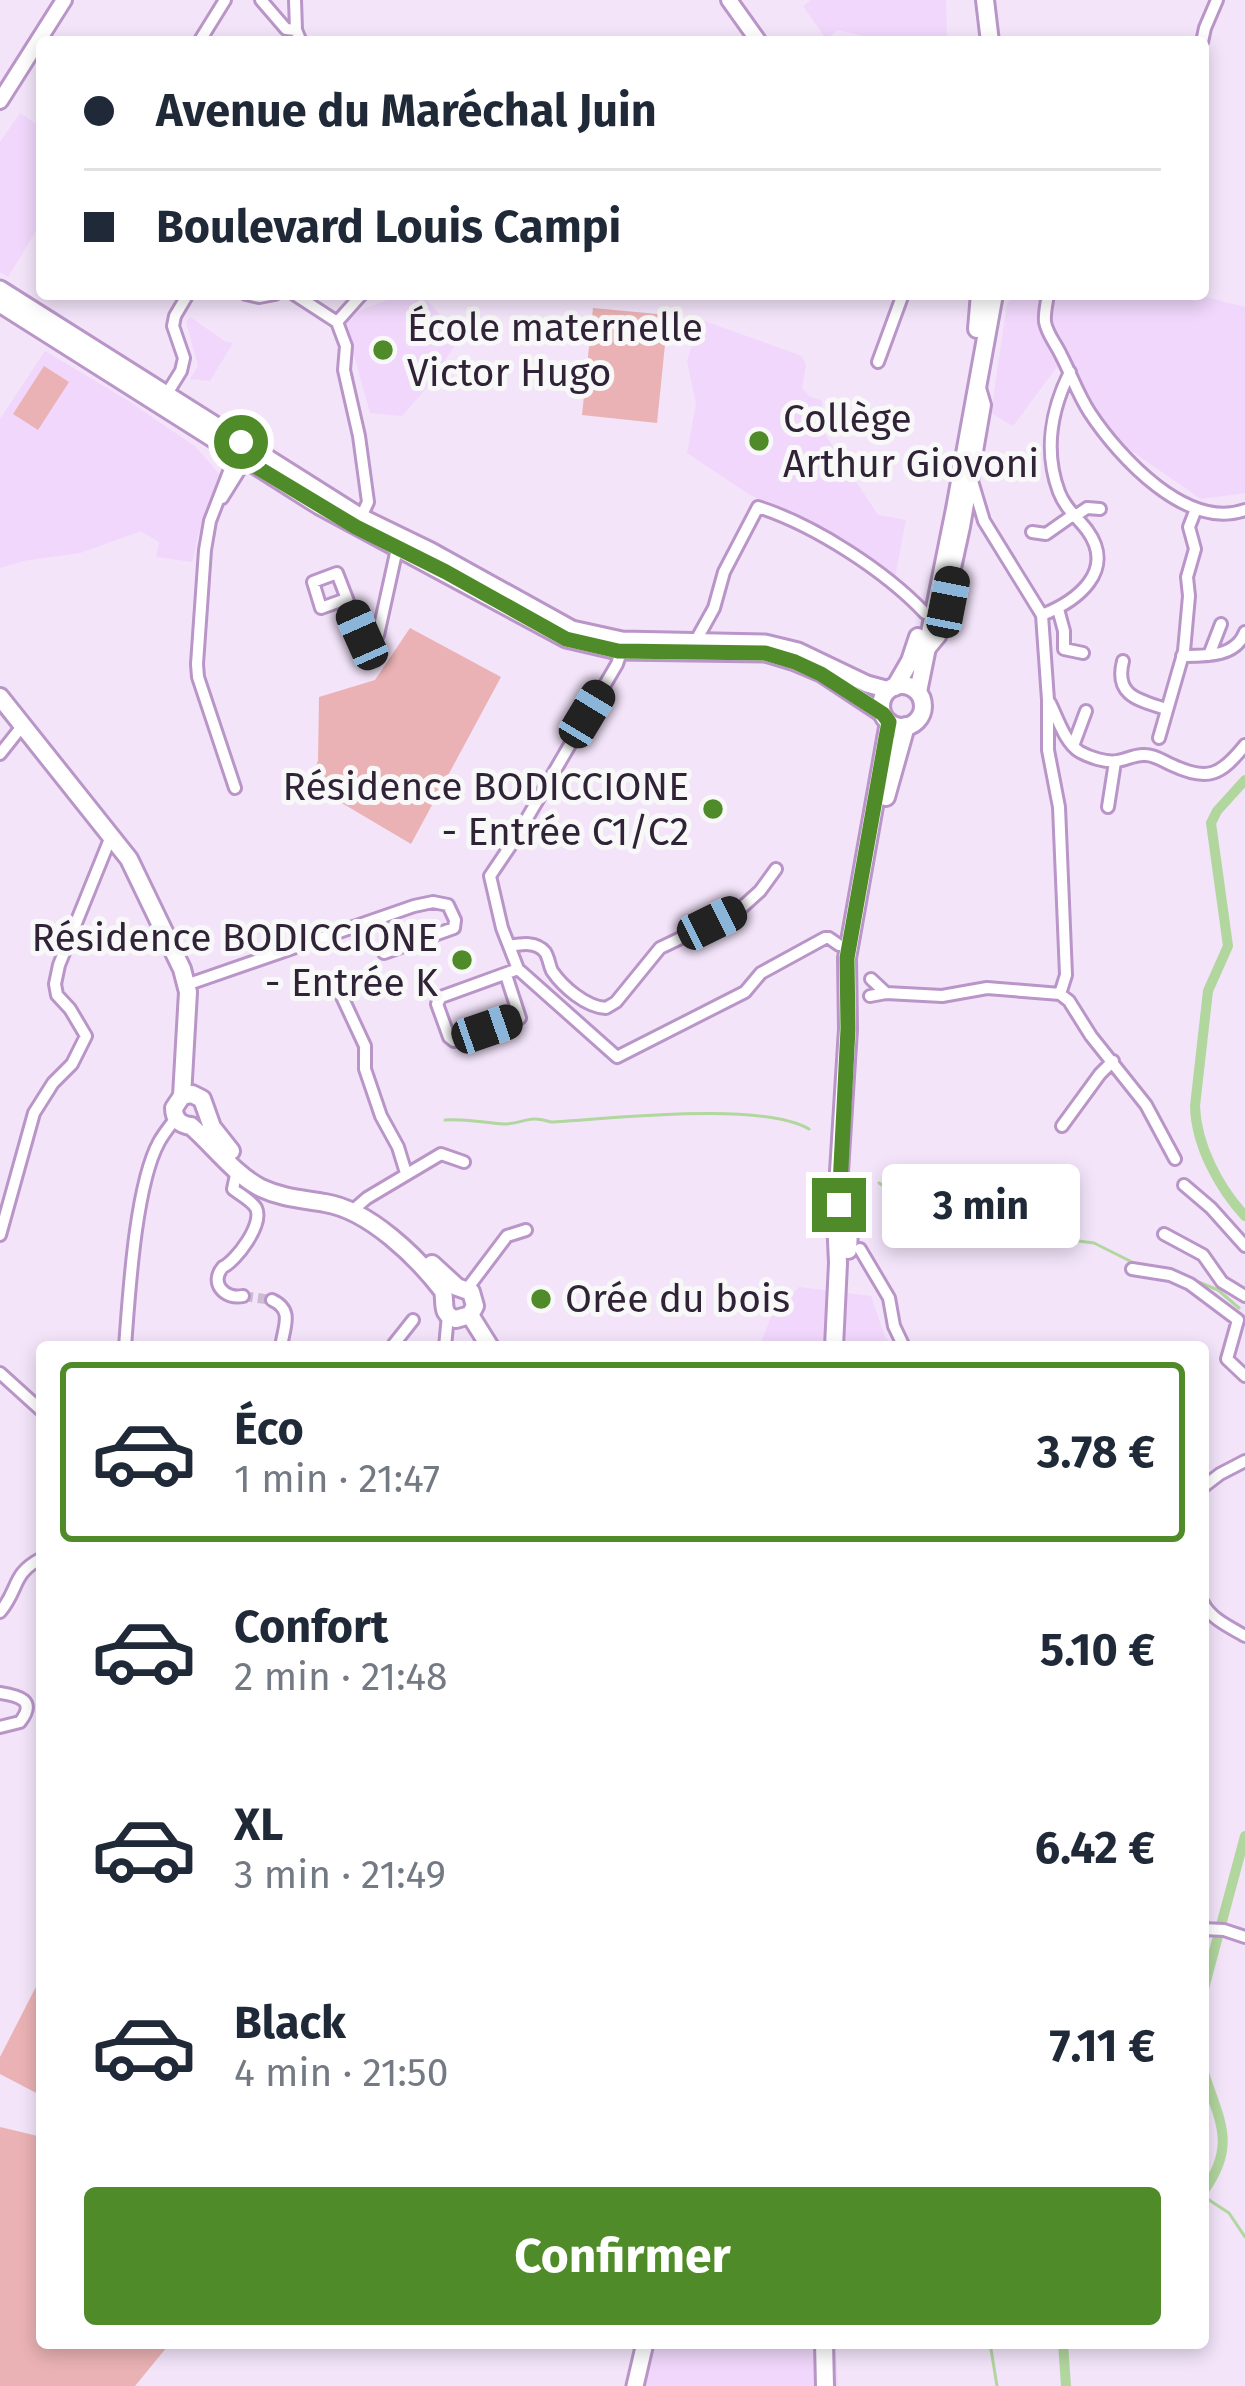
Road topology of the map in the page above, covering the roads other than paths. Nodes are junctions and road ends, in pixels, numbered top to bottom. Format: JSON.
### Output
{"nodes":[{"id":1,"x":64,"y":0,"type":"edge"},
{"id":2,"x":225,"y":0,"type":"edge"},
{"id":3,"x":261,"y":0,"type":"edge"},
{"id":4,"x":295,"y":0,"type":"edge"},
{"id":5,"x":729,"y":0,"type":"edge"},
{"id":6,"x":985,"y":0,"type":"edge"},
{"id":7,"x":996,"y":0,"type":"edge"},
{"id":8,"x":1217,"y":0,"type":"edge"},
{"id":9,"x":46,"y":36,"type":"edge"},
{"id":10,"x":203,"y":36,"type":"edge"},
{"id":11,"x":299,"y":36,"type":"edge"},
{"id":12,"x":755,"y":36,"type":"edge"},
{"id":13,"x":989,"y":36,"type":"edge"},
{"id":14,"x":1000,"y":36,"type":"edge"},
{"id":15,"x":1203,"y":36,"type":"edge"},
{"id":16,"x":36,"y":55,"type":"edge"},
{"id":17,"x":0,"y":101,"type":"edge"},
{"id":18,"x":0,"y":290,"type":"edge"},
{"id":19,"x":184,"y":300,"type":"edge"},
{"id":20,"x":303,"y":300,"type":"edge"},
{"id":21,"x":357,"y":300,"type":"edge"},
{"id":22,"x":901,"y":300,"type":"edge"},
{"id":23,"x":979,"y":300,"type":"edge"},
{"id":24,"x":993,"y":300,"type":"edge"},
{"id":25,"x":1047,"y":300,"type":"edge"},
{"id":26,"x":0,"y":304,"type":"edge"},
{"id":27,"x":337,"y":322,"type":"junction"},
{"id":28,"x":878,"y":362,"type":"dead end"},
{"id":29,"x":1070,"y":372,"type":"junction"},
{"id":30,"x":978,"y":382,"type":"junction"},
{"id":31,"x":163,"y":399,"type":"junction"},
{"id":32,"x":244,"y":452,"type":"junction"},
{"id":33,"x":972,"y":481,"type":"junction"},
{"id":34,"x":1100,"y":509,"type":"dead end"},
{"id":35,"x":1196,"y":509,"type":"junction"},
{"id":36,"x":1245,"y":510,"type":"edge"},
{"id":37,"x":1073,"y":516,"type":"junction"},
{"id":38,"x":361,"y":517,"type":"junction"},
{"id":39,"x":984,"y":521,"type":"junction"},
{"id":40,"x":964,"y":527,"type":"junction"},
{"id":41,"x":1032,"y":532,"type":"dead end"},
{"id":42,"x":399,"y":541,"type":"junction"},
{"id":43,"x":346,"y":599,"type":"dead end"},
{"id":44,"x":1058,"y":608,"type":"junction"},
{"id":45,"x":925,"y":614,"type":"junction"},
{"id":46,"x":1042,"y":615,"type":"junction"},
{"id":47,"x":1221,"y":625,"type":"dead end"},
{"id":48,"x":1245,"y":632,"type":"edge"},
{"id":49,"x":622,"y":645,"type":"junction"},
{"id":50,"x":693,"y":647,"type":"junction"},
{"id":51,"x":1083,"y":652,"type":"dead end"},
{"id":52,"x":1209,"y":655,"type":"junction"},
{"id":53,"x":924,"y":656,"type":"junction"},
{"id":54,"x":1183,"y":656,"type":"junction"},
{"id":55,"x":1123,"y":661,"type":"dead end"},
{"id":56,"x":892,"y":688,"type":"junction"},
{"id":57,"x":918,"y":692,"type":"junction"},
{"id":58,"x":0,"y":697,"type":"edge"},
{"id":59,"x":1048,"y":700,"type":"junction"},
{"id":60,"x":1166,"y":709,"type":"junction"},
{"id":61,"x":1086,"y":711,"type":"dead end"},
{"id":62,"x":892,"y":721,"type":"junction"},
{"id":63,"x":23,"y":725,"type":"junction"},
{"id":64,"x":1159,"y":738,"type":"dead end"},
{"id":65,"x":1245,"y":745,"type":"edge"},
{"id":66,"x":1072,"y":746,"type":"junction"},
{"id":67,"x":0,"y":754,"type":"edge"},
{"id":68,"x":1115,"y":762,"type":"junction"},
{"id":69,"x":236,"y":788,"type":"dead end"},
{"id":70,"x":1108,"y":807,"type":"dead end"},
{"id":71,"x":112,"y":834,"type":"junction"},
{"id":72,"x":776,"y":869,"type":"dead end"},
{"id":73,"x":839,"y":945,"type":"dead end"},
{"id":74,"x":509,"y":946,"type":"junction"},
{"id":75,"x":384,"y":953,"type":"dead end"},
{"id":76,"x":518,"y":969,"type":"junction"},
{"id":77,"x":506,"y":975,"type":"junction"},
{"id":78,"x":871,"y":979,"type":"dead end"},
{"id":79,"x":186,"y":985,"type":"junction"},
{"id":80,"x":298,"y":992,"type":"dead end"},
{"id":81,"x":886,"y":993,"type":"junction"},
{"id":82,"x":1060,"y":994,"type":"junction"},
{"id":83,"x":870,"y":996,"type":"dead end"},
{"id":84,"x":1113,"y":1061,"type":"junction"},
{"id":85,"x":182,"y":1096,"type":"junction"},
{"id":86,"x":191,"y":1120,"type":"junction"},
{"id":87,"x":1062,"y":1126,"type":"dead end"},
{"id":88,"x":1175,"y":1159,"type":"dead end"},
{"id":89,"x":464,"y":1162,"type":"dead end"},
{"id":90,"x":237,"y":1170,"type":"junction"},
{"id":91,"x":406,"y":1173,"type":"junction"},
{"id":92,"x":1184,"y":1185,"type":"dead end"},
{"id":93,"x":354,"y":1208,"type":"junction"},
{"id":94,"x":526,"y":1230,"type":"dead end"},
{"id":95,"x":1164,"y":1234,"type":"dead end"},
{"id":96,"x":0,"y":1235,"type":"edge"},
{"id":97,"x":1245,"y":1246,"type":"edge"},
{"id":98,"x":860,"y":1249,"type":"dead end"},
{"id":99,"x":1132,"y":1270,"type":"dead end"},
{"id":100,"x":874,"y":1274,"type":"junction"},
{"id":101,"x":858,"y":1276,"type":"dead end"},
{"id":102,"x":456,"y":1291,"type":"junction"},
{"id":103,"x":243,"y":1296,"type":"dead end"},
{"id":104,"x":1245,"y":1298,"type":"edge"},
{"id":105,"x":272,"y":1300,"type":"dead end"},
{"id":106,"x":448,"y":1315,"type":"junction"},
{"id":107,"x":470,"y":1315,"type":"junction"},
{"id":108,"x":1238,"y":1319,"type":"junction"},
{"id":109,"x":413,"y":1320,"type":"dead end"},
{"id":110,"x":126,"y":1341,"type":"edge"},
{"id":111,"x":282,"y":1341,"type":"edge"},
{"id":112,"x":396,"y":1341,"type":"edge"},
{"id":113,"x":446,"y":1341,"type":"edge"},
{"id":114,"x":486,"y":1341,"type":"edge"},
{"id":115,"x":833,"y":1341,"type":"edge"},
{"id":116,"x":844,"y":1341,"type":"edge"},
{"id":117,"x":901,"y":1341,"type":"edge"},
{"id":118,"x":0,"y":1372,"type":"edge"},
{"id":119,"x":1245,"y":1376,"type":"edge"},
{"id":120,"x":36,"y":1405,"type":"edge"},
{"id":121,"x":1245,"y":1461,"type":"edge"},
{"id":122,"x":1209,"y":1483,"type":"edge"},
{"id":123,"x":36,"y":1561,"type":"edge"},
{"id":124,"x":0,"y":1612,"type":"edge"},
{"id":125,"x":1209,"y":1612,"type":"edge"},
{"id":126,"x":1245,"y":1636,"type":"edge"},
{"id":127,"x":0,"y":1693,"type":"edge"},
{"id":128,"x":0,"y":1727,"type":"edge"},
{"id":129,"x":1214,"y":1929,"type":"edge"},
{"id":130,"x":1245,"y":1937,"type":"edge"},
{"id":131,"x":644,"y":2349,"type":"edge"},
{"id":132,"x":824,"y":2349,"type":"edge"},
{"id":133,"x":635,"y":2386,"type":"edge"},
{"id":134,"x":825,"y":2386,"type":"edge"}],
"edges":[{"from":1,"to":9,"type":"street"},
{"from":2,"to":10,"type":"street"},
{"from":3,"to":11,"type":"street"},
{"from":4,"to":11,"type":"street"},
{"from":5,"to":12,"type":"street"},
{"from":6,"to":13,"type":"main road"},
{"from":7,"to":14,"type":"main road"},
{"from":8,"to":15,"type":"street"},
{"from":16,"to":17,"type":"street"},
{"from":18,"to":31,"type":"main road"},
{"from":19,"to":31,"type":"street"},
{"from":20,"to":27,"type":"street"},
{"from":21,"to":27,"type":"street"},
{"from":22,"to":28,"type":"street"},
{"from":23,"to":45,"type":"main road"},
{"from":24,"to":30,"type":"main road"},
{"from":25,"to":29,"type":"street"},
{"from":26,"to":31,"type":"main road"},
{"from":27,"to":38,"type":"street"},
{"from":29,"to":35,"type":"street"},
{"from":29,"to":37,"type":"street"},
{"from":30,"to":33,"type":"street"},
{"from":30,"to":53,"type":"main road"},
{"from":31,"to":32,"type":"main road"},
{"from":32,"to":38,"type":"main road"},
{"from":32,"to":42,"type":"main road"},
{"from":32,"to":69,"type":"street"},
{"from":33,"to":39,"type":"street"},
{"from":33,"to":40,"type":"street"},
{"from":34,"to":37,"type":"street"},
{"from":35,"to":36,"type":"street"},
{"from":35,"to":54,"type":"street"},
{"from":37,"to":41,"type":"street"},
{"from":37,"to":44,"type":"street"},
{"from":38,"to":42,"type":"main road"},
{"from":39,"to":40,"type":"street"},
{"from":39,"to":46,"type":"street"},
{"from":40,"to":53,"type":"street"},
{"from":42,"to":43,"type":"street"},
{"from":42,"to":49,"type":"main road"},
{"from":44,"to":46,"type":"street"},
{"from":44,"to":51,"type":"street"},
{"from":45,"to":50,"type":"street"},
{"from":45,"to":56,"type":"main road"},
{"from":46,"to":59,"type":"street"},
{"from":47,"to":52,"type":"street"},
{"from":48,"to":52,"type":"street"},
{"from":49,"to":50,"type":"main road"},
{"from":49,"to":74,"type":"street"},
{"from":50,"to":56,"type":"main road"},
{"from":50,"to":62,"type":"main road"},
{"from":52,"to":54,"type":"street"},
{"from":53,"to":57,"type":"main road"},
{"from":54,"to":60,"type":"street"},
{"from":55,"to":60,"type":"street"},
{"from":56,"to":57,"type":"main road"},
{"from":56,"to":62,"type":"main road"},
{"from":57,"to":62,"type":"main road"},
{"from":58,"to":63,"type":"main road"},
{"from":59,"to":66,"type":"street"},
{"from":59,"to":82,"type":"street"},
{"from":60,"to":64,"type":"street"},
{"from":61,"to":66,"type":"street"},
{"from":62,"to":115,"type":"main road"},
{"from":62,"to":116,"type":"main road"},
{"from":63,"to":67,"type":"street"},
{"from":63,"to":71,"type":"main road"},
{"from":65,"to":68,"type":"street"},
{"from":66,"to":68,"type":"street"},
{"from":68,"to":70,"type":"street"},
{"from":71,"to":79,"type":"main road"},
{"from":71,"to":96,"type":"street"},
{"from":72,"to":74,"type":"street"},
{"from":73,"to":76,"type":"street"},
{"from":74,"to":76,"type":"street"},
{"from":75,"to":79,"type":"street"},
{"from":76,"to":77,"type":"street"},
{"from":77,"to":77,"type":"street"},
{"from":78,"to":81,"type":"street"},
{"from":79,"to":85,"type":"main road"},
{"from":80,"to":91,"type":"street"},
{"from":81,"to":82,"type":"street"},
{"from":81,"to":83,"type":"street"},
{"from":82,"to":84,"type":"street"},
{"from":84,"to":87,"type":"street"},
{"from":84,"to":88,"type":"street"},
{"from":85,"to":86,"type":"main road"},
{"from":85,"to":86,"type":"main road"},
{"from":86,"to":90,"type":"main road"},
{"from":86,"to":93,"type":"main road"},
{"from":86,"to":110,"type":"street"},
{"from":89,"to":91,"type":"street"},
{"from":90,"to":93,"type":"main road"},
{"from":90,"to":103,"type":"street"},
{"from":91,"to":93,"type":"street"},
{"from":92,"to":97,"type":"street"},
{"from":93,"to":102,"type":"main road"},
{"from":94,"to":102,"type":"street"},
{"from":95,"to":104,"type":"street"},
{"from":98,"to":100,"type":"street"},
{"from":99,"to":108,"type":"street"},
{"from":100,"to":101,"type":"street"},
{"from":100,"to":117,"type":"street"},
{"from":102,"to":106,"type":"main road"},
{"from":102,"to":107,"type":"main road"},
{"from":104,"to":108,"type":"street"},
{"from":105,"to":111,"type":"street"},
{"from":106,"to":107,"type":"main road"},
{"from":106,"to":113,"type":"street"},
{"from":107,"to":114,"type":"main road"},
{"from":108,"to":119,"type":"street"},
{"from":109,"to":112,"type":"street"},
{"from":118,"to":120,"type":"street"},
{"from":121,"to":122,"type":"street"},
{"from":123,"to":124,"type":"street"},
{"from":125,"to":126,"type":"street"},
{"from":127,"to":128,"type":"street"},
{"from":129,"to":130,"type":"street"},
{"from":131,"to":133,"type":"main road"},
{"from":132,"to":134,"type":"main road"}]}
